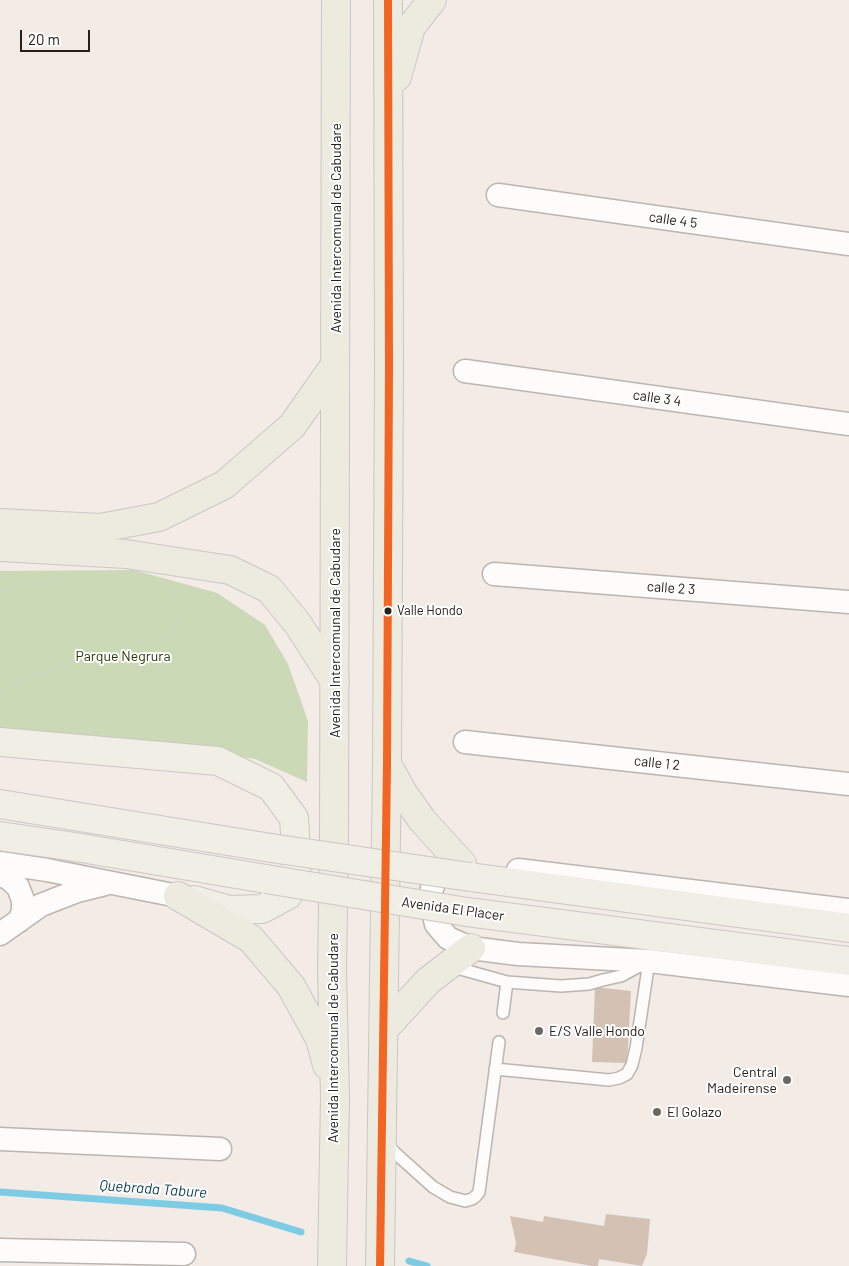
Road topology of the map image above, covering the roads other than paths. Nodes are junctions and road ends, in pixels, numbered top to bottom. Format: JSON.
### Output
{"nodes":[{"id":1,"x":336,"y":0,"type":"edge"},
{"id":2,"x":388,"y":0,"type":"edge"},
{"id":3,"x":432,"y":0,"type":"edge"},
{"id":4,"x":388,"y":112,"type":"junction"},
{"id":5,"x":498,"y":195,"type":"dead end"},
{"id":6,"x":849,"y":244,"type":"edge"},
{"id":7,"x":335,"y":365,"type":"junction"},
{"id":8,"x":465,"y":371,"type":"dead end"},
{"id":9,"x":849,"y":424,"type":"edge"},
{"id":10,"x":0,"y":523,"type":"edge"},
{"id":11,"x":0,"y":547,"type":"edge"},
{"id":12,"x":494,"y":574,"type":"dead end"},
{"id":13,"x":849,"y":602,"type":"edge"},
{"id":14,"x":334,"y":682,"type":"junction"},
{"id":15,"x":0,"y":742,"type":"edge"},
{"id":16,"x":465,"y":742,"type":"dead end"},
{"id":17,"x":387,"y":764,"type":"junction"},
{"id":18,"x":849,"y":784,"type":"edge"},
{"id":19,"x":0,"y":804,"type":"edge"},
{"id":20,"x":0,"y":836,"type":"edge"},
{"id":21,"x":0,"y":863,"type":"edge"},
{"id":22,"x":466,"y":870,"type":"junction"},
{"id":23,"x":0,"y":876,"type":"edge"},
{"id":24,"x":110,"y":883,"type":"junction"},
{"id":25,"x":178,"y":896,"type":"junction"},
{"id":26,"x":849,"y":910,"type":"edge"},
{"id":27,"x":19,"y":921,"type":"junction"},
{"id":28,"x":849,"y":928,"type":"edge"},
{"id":29,"x":0,"y":934,"type":"edge"},
{"id":30,"x":471,"y":948,"type":"junction"},
{"id":31,"x":649,"y":961,"type":"junction"},
{"id":32,"x":849,"y":961,"type":"edge"},
{"id":33,"x":446,"y":965,"type":"junction"},
{"id":34,"x":507,"y":982,"type":"junction"},
{"id":35,"x":849,"y":985,"type":"edge"},
{"id":36,"x":503,"y":1013,"type":"dead end"},
{"id":37,"x":384,"y":1029,"type":"junction"},
{"id":38,"x":499,"y":1042,"type":"dead end"},
{"id":39,"x":495,"y":1069,"type":"junction"},
{"id":40,"x":335,"y":1098,"type":"junction"},
{"id":41,"x":382,"y":1138,"type":"junction"},
{"id":42,"x":0,"y":1139,"type":"edge"},
{"id":43,"x":220,"y":1149,"type":"dead end"},
{"id":44,"x":0,"y":1250,"type":"edge"},
{"id":45,"x":184,"y":1254,"type":"dead end"},
{"id":46,"x":332,"y":1266,"type":"edge"},
{"id":47,"x":380,"y":1266,"type":"edge"}],
"edges":[{"from":1,"to":7,"type":"highway","name":"Avenida Intercomunal de Cabudare"},
{"from":2,"to":4,"type":"highway"},
{"from":3,"to":4,"type":"highway"},
{"from":4,"to":17,"type":"highway"},
{"from":5,"to":6,"type":"street","name":"calle 4 5"},
{"from":7,"to":10,"type":"highway"},
{"from":7,"to":14,"type":"highway","name":"Avenida Intercomunal de Cabudare"},
{"from":8,"to":9,"type":"street","name":"calle 3 4"},
{"from":11,"to":14,"type":"highway"},
{"from":12,"to":13,"type":"street","name":"calle 2 3"},
{"from":14,"to":40,"type":"highway","name":"Avenida Intercomunal de Cabudare"},
{"from":15,"to":25,"type":"main road"},
{"from":16,"to":18,"type":"street","name":"calle 1 2"},
{"from":17,"to":22,"type":"highway"},
{"from":17,"to":37,"type":"highway"},
{"from":19,"to":22,"type":"main road","bridge":true},
{"from":20,"to":32,"type":"main road","name":"Avenida El Placer","bridge":true},
{"from":21,"to":24,"type":"street"},
{"from":22,"to":26,"type":"street"},
{"from":22,"to":28,"type":"main road"},
{"from":22,"to":30,"type":"street"},
{"from":23,"to":27,"type":"street"},
{"from":24,"to":25,"type":"street"},
{"from":24,"to":27,"type":"street"},
{"from":25,"to":40,"type":"highway"},
{"from":27,"to":29,"type":"street"},
{"from":30,"to":31,"type":"street"},
{"from":30,"to":33,"type":"highway"},
{"from":31,"to":34,"type":"lane"},
{"from":31,"to":35,"type":"street"},
{"from":31,"to":39,"type":"lane"},
{"from":33,"to":34,"type":"lane"},
{"from":33,"to":37,"type":"highway"},
{"from":34,"to":36,"type":"lane"},
{"from":37,"to":41,"type":"highway"},
{"from":38,"to":39,"type":"lane"},
{"from":39,"to":41,"type":"lane"},
{"from":40,"to":46,"type":"highway","name":"Avenida Intercomunal de Cabudare"},
{"from":41,"to":47,"type":"highway"},
{"from":42,"to":43,"type":"street"},
{"from":44,"to":45,"type":"street"}]}
